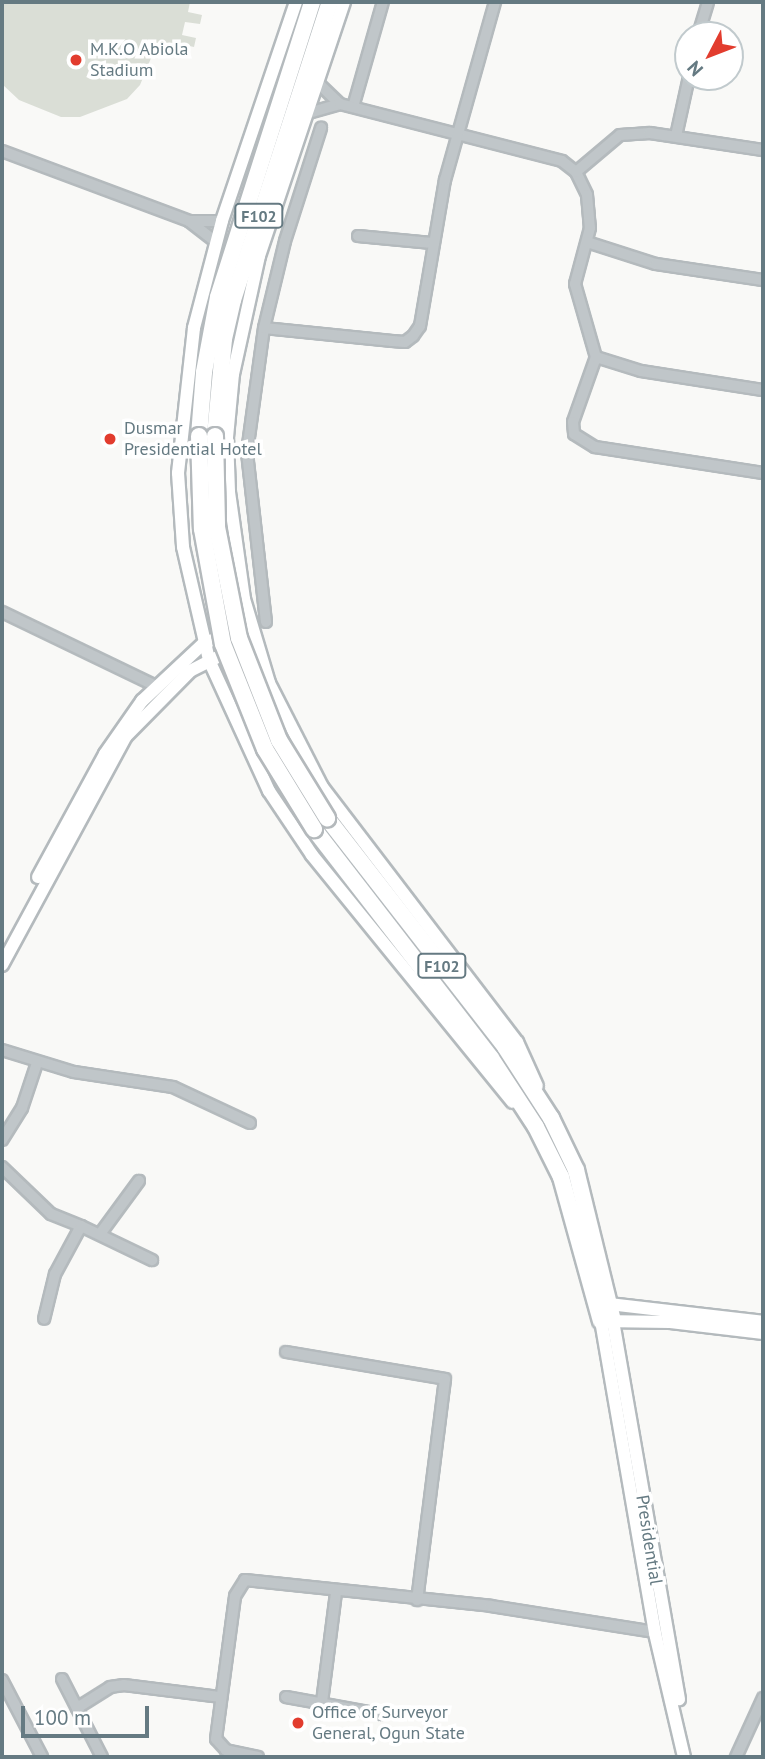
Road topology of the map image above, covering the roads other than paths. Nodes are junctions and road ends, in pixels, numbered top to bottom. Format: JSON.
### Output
{"nodes":[{"id":1,"x":296,"y":2,"type":"edge"},
{"id":2,"x":312,"y":2,"type":"edge"},
{"id":3,"x":330,"y":2,"type":"edge"},
{"id":4,"x":344,"y":2,"type":"edge"},
{"id":5,"x":383,"y":2,"type":"edge"},
{"id":6,"x":495,"y":2,"type":"edge"},
{"id":7,"x":708,"y":2,"type":"edge"},
{"id":8,"x":702,"y":21,"type":"edge"},
{"id":9,"x":316,"y":80,"type":"junction"},
{"id":10,"x":686,"y":91,"type":"edge"},
{"id":11,"x":340,"y":104,"type":"junction"},
{"id":12,"x":353,"y":107,"type":"junction"},
{"id":13,"x":305,"y":114,"type":"junction"},
{"id":14,"x":321,"y":128,"type":"dead end"},
{"id":15,"x":458,"y":131,"type":"junction"},
{"id":16,"x":676,"y":136,"type":"junction"},
{"id":17,"x":763,"y":150,"type":"edge"},
{"id":18,"x":2,"y":152,"type":"edge"},
{"id":19,"x":576,"y":172,"type":"junction"},
{"id":20,"x":189,"y":221,"type":"junction"},
{"id":21,"x":222,"y":221,"type":"junction"},
{"id":22,"x":358,"y":236,"type":"dead end"},
{"id":23,"x":216,"y":242,"type":"junction"},
{"id":24,"x":587,"y":242,"type":"junction"},
{"id":25,"x":432,"y":243,"type":"junction"},
{"id":26,"x":763,"y":280,"type":"edge"},
{"id":27,"x":264,"y":328,"type":"junction"},
{"id":28,"x":596,"y":357,"type":"junction"},
{"id":29,"x":763,"y":390,"type":"edge"},
{"id":30,"x":207,"y":436,"type":"junction"},
{"id":31,"x":763,"y":473,"type":"edge"},
{"id":32,"x":2,"y":612,"type":"edge"},
{"id":33,"x":266,"y":622,"type":"dead end"},
{"id":34,"x":251,"y":628,"type":"junction"},
{"id":35,"x":204,"y":643,"type":"junction"},
{"id":36,"x":256,"y":645,"type":"junction"},
{"id":37,"x":209,"y":660,"type":"junction"},
{"id":38,"x":156,"y":686,"type":"junction"},
{"id":39,"x":2,"y":948,"type":"edge"},
{"id":40,"x":2,"y":965,"type":"edge"},
{"id":41,"x":2,"y":1050,"type":"edge"},
{"id":42,"x":37,"y":1063,"type":"junction"},
{"id":43,"x":551,"y":1118,"type":"junction"},
{"id":44,"x":250,"y":1123,"type":"dead end"},
{"id":45,"x":536,"y":1127,"type":"junction"},
{"id":46,"x":2,"y":1140,"type":"edge"},
{"id":47,"x":2,"y":1167,"type":"edge"},
{"id":48,"x":139,"y":1181,"type":"dead end"},
{"id":49,"x":81,"y":1226,"type":"junction"},
{"id":50,"x":100,"y":1234,"type":"junction"},
{"id":51,"x":152,"y":1260,"type":"dead end"},
{"id":52,"x":604,"y":1304,"type":"junction"},
{"id":53,"x":44,"y":1320,"type":"dead end"},
{"id":54,"x":607,"y":1321,"type":"junction"},
{"id":55,"x":763,"y":1322,"type":"edge"},
{"id":56,"x":763,"y":1333,"type":"edge"},
{"id":57,"x":286,"y":1352,"type":"dead end"},
{"id":58,"x":336,"y":1593,"type":"junction"},
{"id":59,"x":417,"y":1600,"type":"junction"},
{"id":60,"x":660,"y":1633,"type":"junction"},
{"id":61,"x":62,"y":1679,"type":"dead end"},
{"id":62,"x":2,"y":1680,"type":"edge"},
{"id":63,"x":220,"y":1697,"type":"junction"},
{"id":64,"x":286,"y":1697,"type":"dead end"},
{"id":65,"x":763,"y":1698,"type":"edge"},
{"id":66,"x":322,"y":1702,"type":"junction"},
{"id":67,"x":77,"y":1708,"type":"junction"},
{"id":68,"x":380,"y":1714,"type":"dead end"},
{"id":69,"x":42,"y":1757,"type":"edge"},
{"id":70,"x":102,"y":1757,"type":"edge"},
{"id":71,"x":258,"y":1757,"type":"edge"},
{"id":72,"x":684,"y":1757,"type":"edge"},
{"id":73,"x":692,"y":1757,"type":"edge"},
{"id":74,"x":736,"y":1757,"type":"edge"}],
"edges":[{"from":1,"to":21,"type":"main road"},
{"from":2,"to":30,"type":"highway","number":"F102"},
{"from":3,"to":30,"type":"highway","number":"F102"},
{"from":4,"to":9,"type":"main road"},
{"from":5,"to":12,"type":"street"},
{"from":6,"to":15,"type":"street"},
{"from":7,"to":8,"type":"street"},
{"from":9,"to":11,"type":"street"},
{"from":9,"to":13,"type":"main road"},
{"from":10,"to":16,"type":"street"},
{"from":11,"to":12,"type":"street"},
{"from":11,"to":13,"type":"street"},
{"from":12,"to":15,"type":"street"},
{"from":13,"to":34,"type":"main road"},
{"from":14,"to":27,"type":"street"},
{"from":15,"to":19,"type":"street"},
{"from":15,"to":25,"type":"street"},
{"from":16,"to":17,"type":"street"},
{"from":16,"to":19,"type":"street"},
{"from":18,"to":20,"type":"street"},
{"from":19,"to":24,"type":"street"},
{"from":20,"to":21,"type":"street"},
{"from":20,"to":23,"type":"street"},
{"from":21,"to":23,"type":"main road"},
{"from":22,"to":25,"type":"street"},
{"from":23,"to":35,"type":"main road"},
{"from":24,"to":26,"type":"street"},
{"from":24,"to":28,"type":"street"},
{"from":25,"to":27,"type":"street"},
{"from":27,"to":33,"type":"street"},
{"from":28,"to":29,"type":"street"},
{"from":28,"to":31,"type":"street"},
{"from":30,"to":43,"type":"highway","number":"F102","bridge":true},
{"from":30,"to":45,"type":"highway","number":"F102","bridge":true},
{"from":32,"to":38,"type":"street"},
{"from":34,"to":35,"type":"main road"},
{"from":34,"to":36,"type":"main road"},
{"from":35,"to":37,"type":"main road"},
{"from":35,"to":38,"type":"main road"},
{"from":36,"to":37,"type":"main road"},
{"from":36,"to":43,"type":"main road"},
{"from":37,"to":40,"type":"main road"},
{"from":37,"to":45,"type":"main road"},
{"from":38,"to":39,"type":"main road"},
{"from":41,"to":42,"type":"street"},
{"from":42,"to":44,"type":"street"},
{"from":42,"to":46,"type":"street"},
{"from":43,"to":52,"type":"highway","number":"F102"},
{"from":45,"to":52,"type":"highway","number":"F102"},
{"from":47,"to":49,"type":"street"},
{"from":48,"to":50,"type":"street"},
{"from":49,"to":50,"type":"street"},
{"from":49,"to":53,"type":"street"},
{"from":50,"to":51,"type":"street"},
{"from":52,"to":54,"type":"highway","number":"F102"},
{"from":52,"to":55,"type":"main road"},
{"from":54,"to":56,"type":"main road"},
{"from":54,"to":60,"type":"main road"},
{"from":57,"to":59,"type":"street"},
{"from":58,"to":59,"type":"street"},
{"from":58,"to":63,"type":"street"},
{"from":58,"to":66,"type":"street"},
{"from":59,"to":60,"type":"street"},
{"from":60,"to":72,"type":"main road"},
{"from":60,"to":73,"type":"main road"},
{"from":61,"to":67,"type":"street"},
{"from":62,"to":69,"type":"street"},
{"from":63,"to":67,"type":"street"},
{"from":63,"to":71,"type":"street"},
{"from":64,"to":66,"type":"street"},
{"from":65,"to":74,"type":"street"},
{"from":66,"to":68,"type":"street"},
{"from":67,"to":70,"type":"street"}]}
